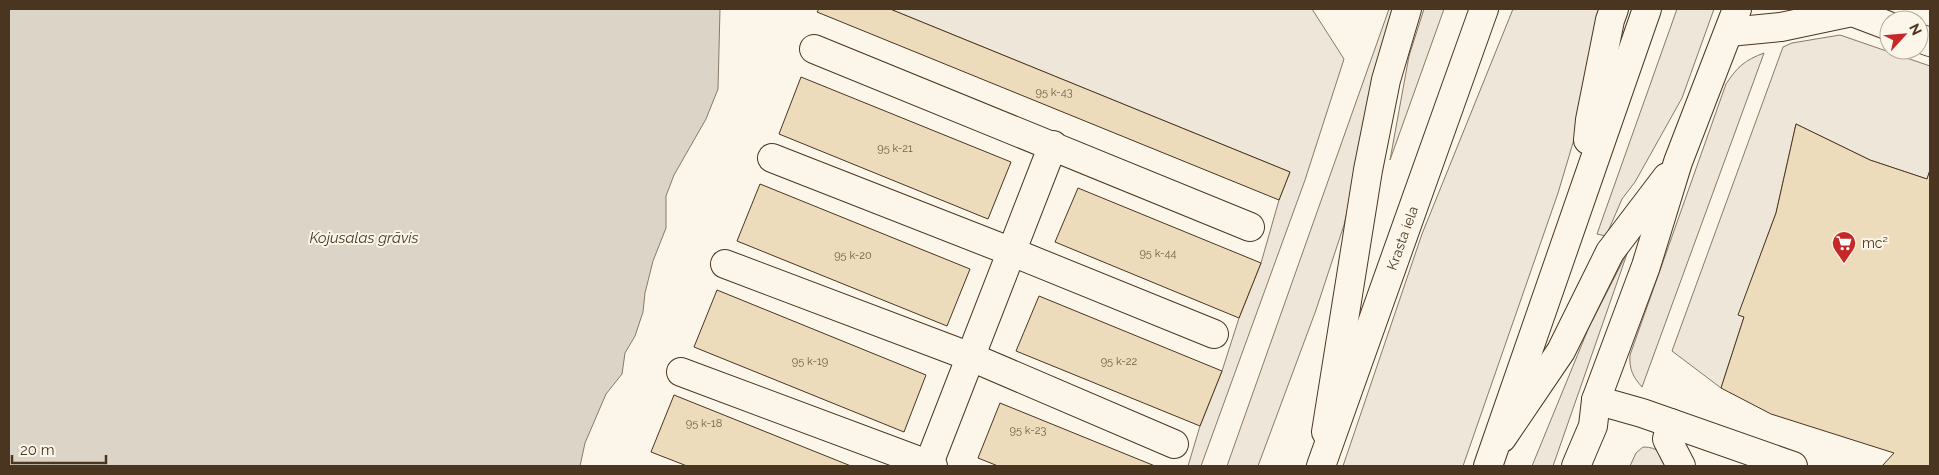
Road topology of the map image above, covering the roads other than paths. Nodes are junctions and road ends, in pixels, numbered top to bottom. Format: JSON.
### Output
{"nodes":[{"id":1,"x":1407,"y":9,"type":"edge"},
{"id":2,"x":1484,"y":9,"type":"edge"},
{"id":3,"x":1500,"y":9,"type":"edge"},
{"id":4,"x":1614,"y":9,"type":"edge"},
{"id":5,"x":1647,"y":9,"type":"edge"},
{"id":6,"x":1852,"y":10,"type":"edge"},
{"id":7,"x":1733,"y":21,"type":"edge"},
{"id":8,"x":1879,"y":22,"type":"edge"},
{"id":9,"x":814,"y":48,"type":"dead end"},
{"id":10,"x":1460,"y":79,"type":"junction"},
{"id":11,"x":1053,"y":146,"type":"junction"},
{"id":12,"x":772,"y":158,"type":"dead end"},
{"id":13,"x":1678,"y":162,"type":"junction"},
{"id":14,"x":1582,"y":194,"type":"junction"},
{"id":15,"x":1250,"y":227,"type":"dead end"},
{"id":16,"x":1012,"y":252,"type":"junction"},
{"id":17,"x":724,"y":264,"type":"dead end"},
{"id":18,"x":1214,"y":334,"type":"dead end"},
{"id":19,"x":971,"y":356,"type":"junction"},
{"id":20,"x":681,"y":372,"type":"dead end"},
{"id":21,"x":1596,"y":400,"type":"junction"},
{"id":22,"x":1671,"y":423,"type":"junction"},
{"id":23,"x":1174,"y":444,"type":"dead end"},
{"id":24,"x":1490,"y":459,"type":"edge"},
{"id":25,"x":930,"y":466,"type":"edge"},
{"id":26,"x":1321,"y":466,"type":"edge"},
{"id":27,"x":1576,"y":466,"type":"edge"},
{"id":28,"x":1681,"y":466,"type":"edge"},
{"id":29,"x":1793,"y":466,"type":"edge"}],
"edges":[{"from":1,"to":26,"type":"main road"},
{"from":2,"to":10,"type":"main road","name":"Krasta iela"},
{"from":3,"to":10,"type":"main road"},
{"from":4,"to":14,"type":"main road"},
{"from":5,"to":14,"type":"main road"},
{"from":6,"to":7,"type":"main road"},
{"from":6,"to":8,"type":"main road"},
{"from":7,"to":13,"type":"main road"},
{"from":9,"to":11,"type":"main road"},
{"from":10,"to":26,"type":"main road","name":"Krasta iela"},
{"from":11,"to":15,"type":"main road"},
{"from":11,"to":16,"type":"main road"},
{"from":12,"to":16,"type":"main road"},
{"from":13,"to":21,"type":"main road"},
{"from":13,"to":24,"type":"main road"},
{"from":14,"to":24,"type":"main road"},
{"from":16,"to":18,"type":"main road"},
{"from":16,"to":19,"type":"main road"},
{"from":17,"to":19,"type":"main road"},
{"from":19,"to":23,"type":"main road"},
{"from":19,"to":25,"type":"main road"},
{"from":20,"to":25,"type":"main road"},
{"from":21,"to":22,"type":"main road"},
{"from":21,"to":27,"type":"main road"},
{"from":22,"to":28,"type":"main road"},
{"from":22,"to":29,"type":"main road"}]}
